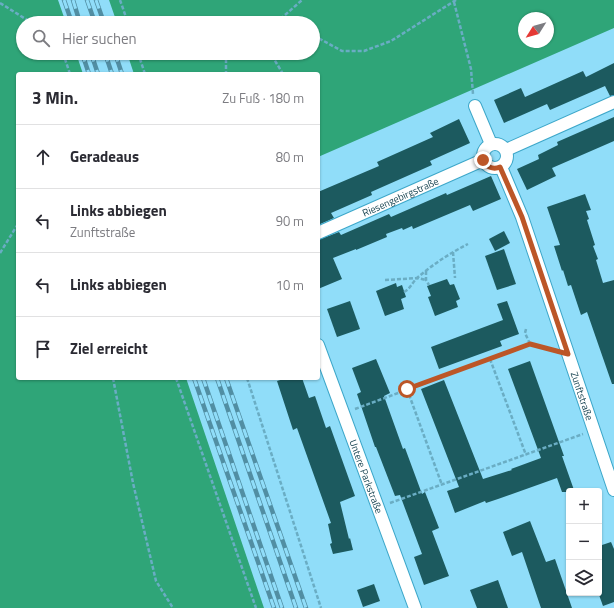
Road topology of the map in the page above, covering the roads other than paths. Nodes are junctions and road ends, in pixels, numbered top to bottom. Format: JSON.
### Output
{"nodes":[{"id":1,"x":614,"y":102,"type":"edge"},
{"id":2,"x":475,"y":106,"type":"road end"},
{"id":3,"x":491,"y":144,"type":"junction"},
{"id":4,"x":506,"y":150,"type":"junction"},
{"id":5,"x":483,"y":160,"type":"junction"},
{"id":6,"x":500,"y":167,"type":"junction"},
{"id":7,"x":320,"y":232,"type":"edge"},
{"id":8,"x":320,"y":350,"type":"edge"},
{"id":9,"x":614,"y":490,"type":"edge"},
{"id":10,"x":415,"y":608,"type":"edge"}],
"edges":[{"from":1,"to":4,"type":"street"},
{"from":2,"to":3,"type":"street"},
{"from":3,"to":4,"type":"street"},
{"from":3,"to":5,"type":"street"},
{"from":4,"to":6,"type":"street"},
{"from":5,"to":6,"type":"street"},
{"from":5,"to":7,"type":"street","name":"Riesengebirgstraße"},
{"from":6,"to":9,"type":"street","name":"Zunftstraße"},
{"from":8,"to":10,"type":"street","name":"Untere Parkstraße"}]}
